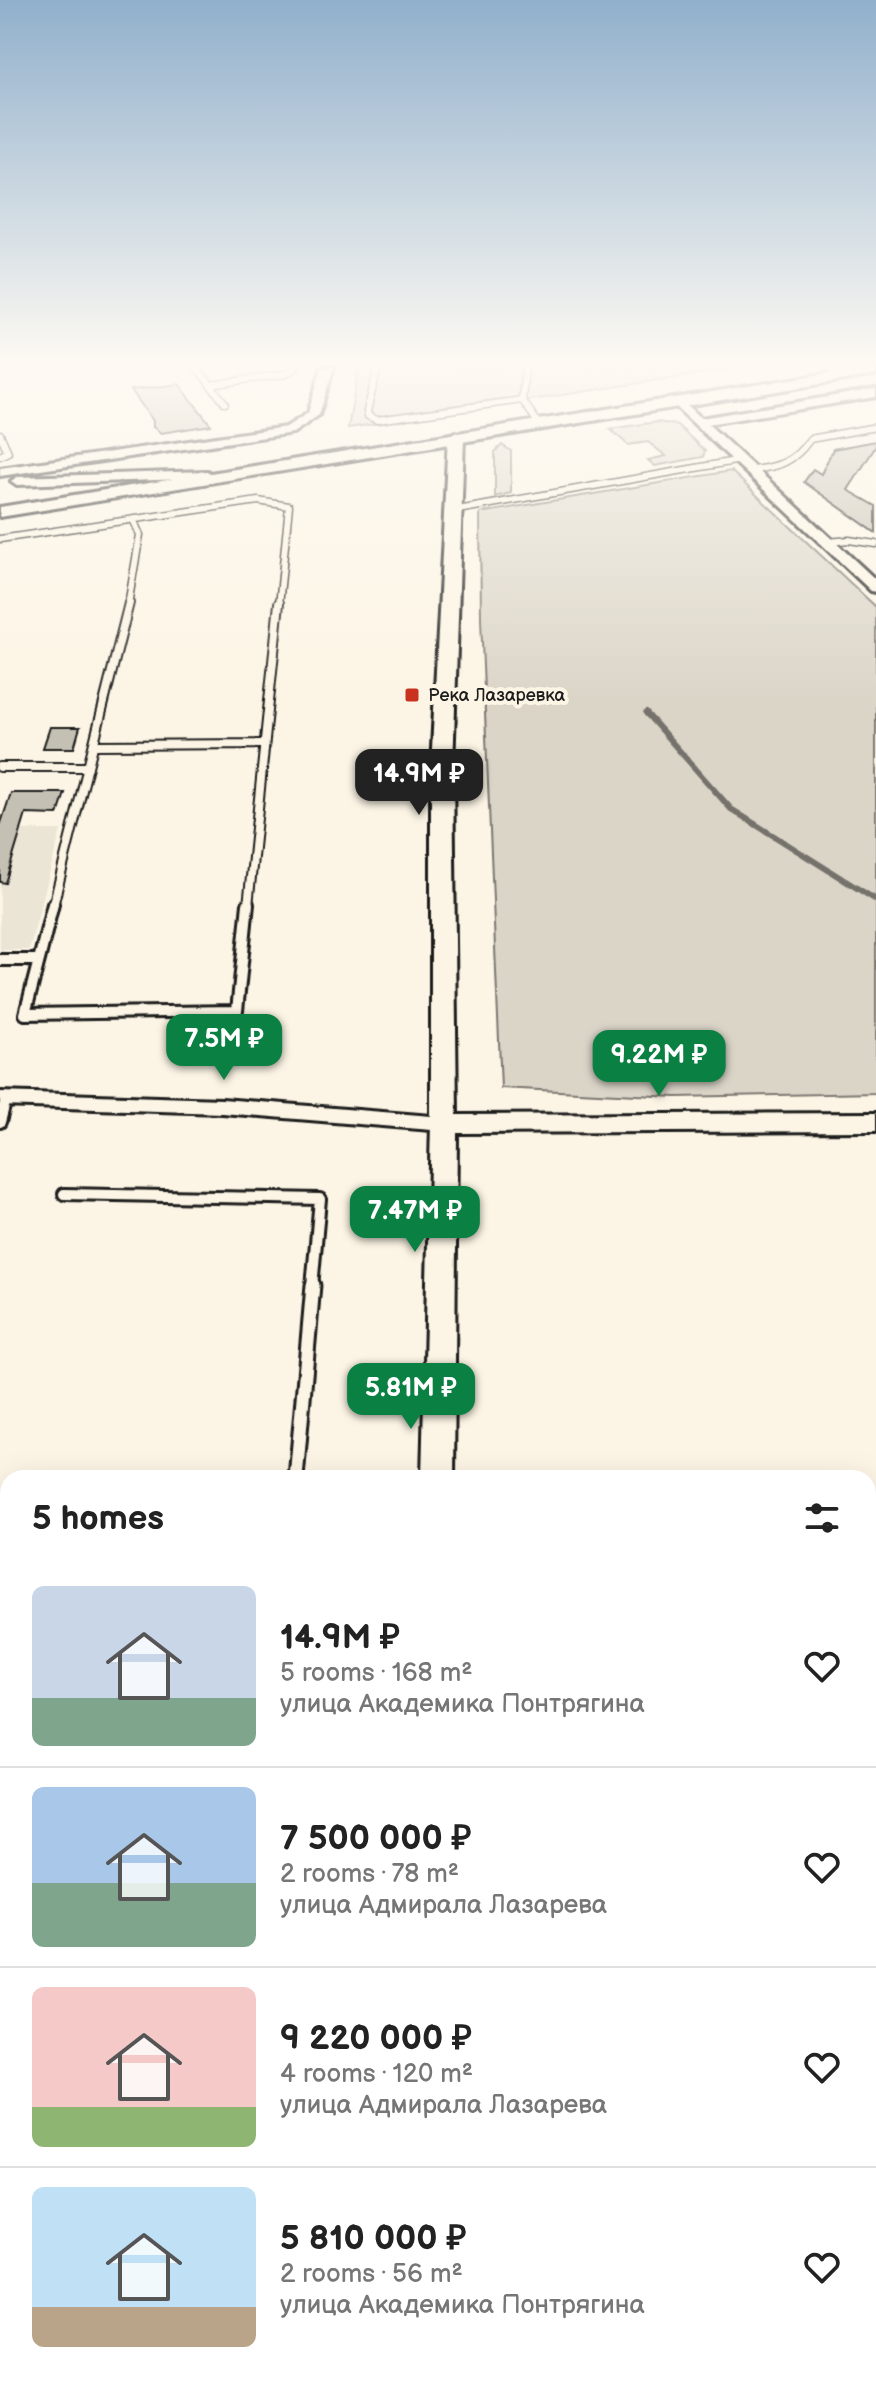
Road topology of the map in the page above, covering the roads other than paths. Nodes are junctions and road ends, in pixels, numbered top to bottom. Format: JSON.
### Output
{"nodes":[{"id":1,"x":209,"y":478,"type":"edge"},
{"id":2,"x":454,"y":478,"type":"edge"},
{"id":3,"x":638,"y":478,"type":"edge"},
{"id":4,"x":761,"y":478,"type":"edge"},
{"id":5,"x":452,"y":511,"type":"junction"},
{"id":6,"x":0,"y":512,"type":"edge"},
{"id":7,"x":133,"y":519,"type":"junction"},
{"id":8,"x":0,"y":539,"type":"edge"},
{"id":9,"x":828,"y":542,"type":"junction"},
{"id":10,"x":876,"y":544,"type":"edge"},
{"id":11,"x":876,"y":588,"type":"edge"},
{"id":12,"x":264,"y":744,"type":"junction"},
{"id":13,"x":94,"y":745,"type":"junction"},
{"id":14,"x":0,"y":767,"type":"edge"},
{"id":15,"x":88,"y":767,"type":"junction"},
{"id":16,"x":0,"y":960,"type":"edge"},
{"id":17,"x":39,"y":960,"type":"junction"},
{"id":18,"x":3,"y":1099,"type":"edge"},
{"id":19,"x":0,"y":1122,"type":"edge"},
{"id":20,"x":876,"y":1122,"type":"edge"},
{"id":21,"x":444,"y":1124,"type":"junction"},
{"id":22,"x":64,"y":1194,"type":"dead end"},
{"id":23,"x":297,"y":1470,"type":"edge"},
{"id":24,"x":438,"y":1470,"type":"edge"}],
"edges":[{"from":1,"to":6,"type":"main road"},
{"from":2,"to":5,"type":"street"},
{"from":3,"to":5,"type":"lane"},
{"from":4,"to":9,"type":"street"},
{"from":5,"to":21,"type":"street"},
{"from":7,"to":8,"type":"lane"},
{"from":7,"to":12,"type":"lane"},
{"from":7,"to":13,"type":"lane"},
{"from":9,"to":10,"type":"lane"},
{"from":9,"to":11,"type":"street"},
{"from":12,"to":13,"type":"lane"},
{"from":12,"to":17,"type":"lane"},
{"from":13,"to":15,"type":"lane"},
{"from":14,"to":15,"type":"lane"},
{"from":15,"to":17,"type":"lane"},
{"from":16,"to":17,"type":"lane"},
{"from":18,"to":19,"type":"lane"},
{"from":18,"to":21,"type":"street"},
{"from":20,"to":21,"type":"street"},
{"from":21,"to":24,"type":"street"},
{"from":22,"to":23,"type":"lane"}]}
